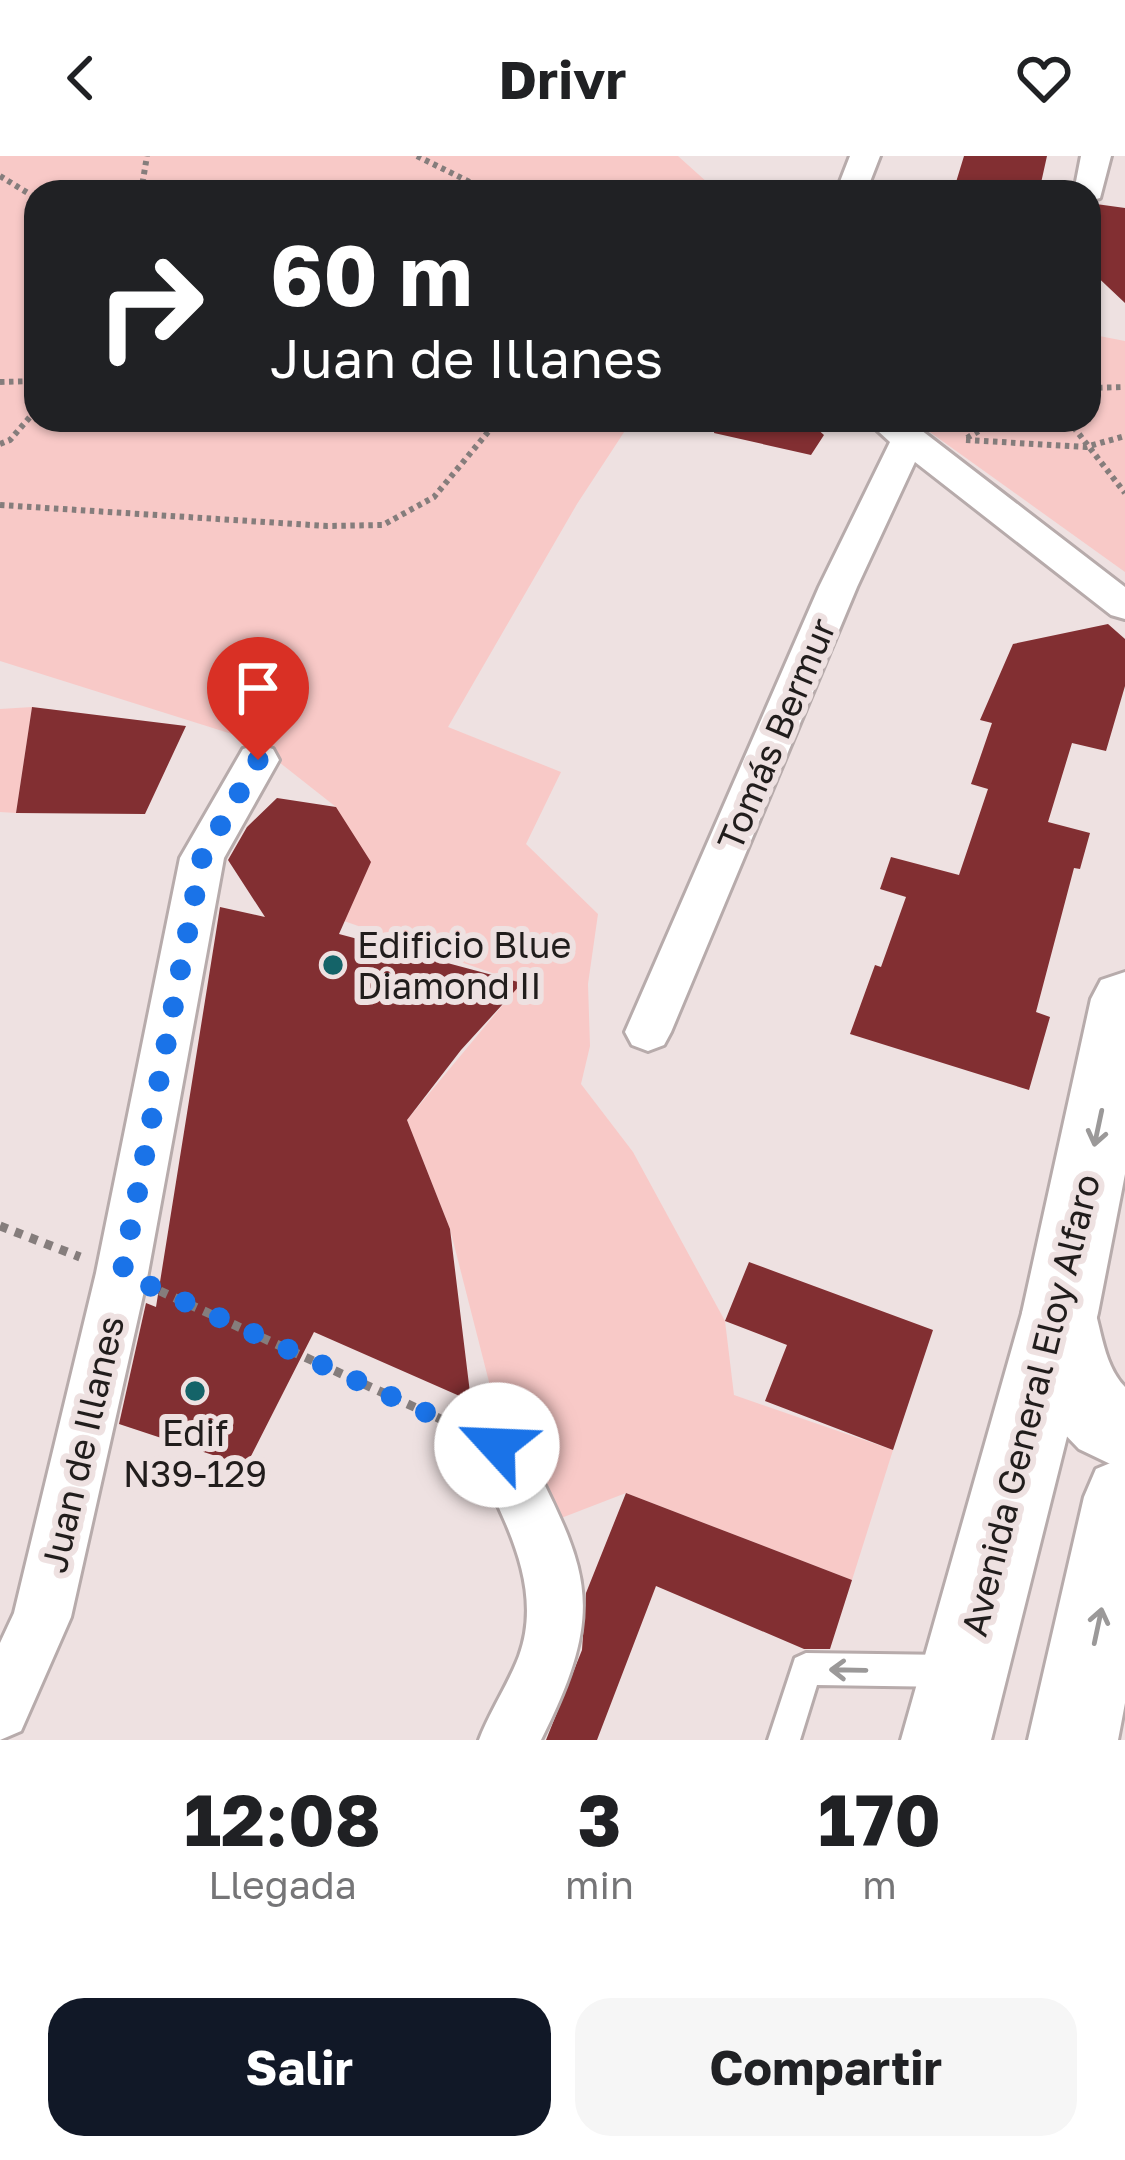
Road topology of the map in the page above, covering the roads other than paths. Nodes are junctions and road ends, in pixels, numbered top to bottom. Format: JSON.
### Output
{"nodes":[{"id":1,"x":895,"y":432,"type":"edge"},
{"id":2,"x":900,"y":432,"type":"edge"},
{"id":3,"x":1125,"y":606,"type":"edge"},
{"id":4,"x":258,"y":760,"type":"dead end"},
{"id":5,"x":1125,"y":999,"type":"edge"},
{"id":6,"x":648,"y":1032,"type":"dead end"},
{"id":7,"x":1060,"y":1312,"type":"junction"},
{"id":8,"x":1125,"y":1433,"type":"edge"},
{"id":9,"x":497,"y":1445,"type":"road end"},
{"id":10,"x":1125,"y":1497,"type":"edge"},
{"id":11,"x":2,"y":1705,"type":"edge"},
{"id":12,"x":955,"y":1706,"type":"edge"},
{"id":13,"x":509,"y":1740,"type":"edge"},
{"id":14,"x":784,"y":1740,"type":"edge"},
{"id":15,"x":1073,"y":1740,"type":"edge"}],
"edges":[{"from":1,"to":6,"type":"street","name":"Tomás Bermur"},
{"from":2,"to":3,"type":"street"},
{"from":4,"to":11,"type":"street","name":"Juan de Illanes"},
{"from":5,"to":7,"type":"main road","name":"Avenida General Eloy Alfaro","one_way":true},
{"from":7,"to":8,"type":"main road"},
{"from":7,"to":12,"type":"main road","name":"Avenida General Eloy Alfaro"},
{"from":9,"to":13,"type":"street"},
{"from":15,"to":10,"type":"main road","one_way":true},
{"from":12,"to":14,"type":"lane","one_way":true}]}
